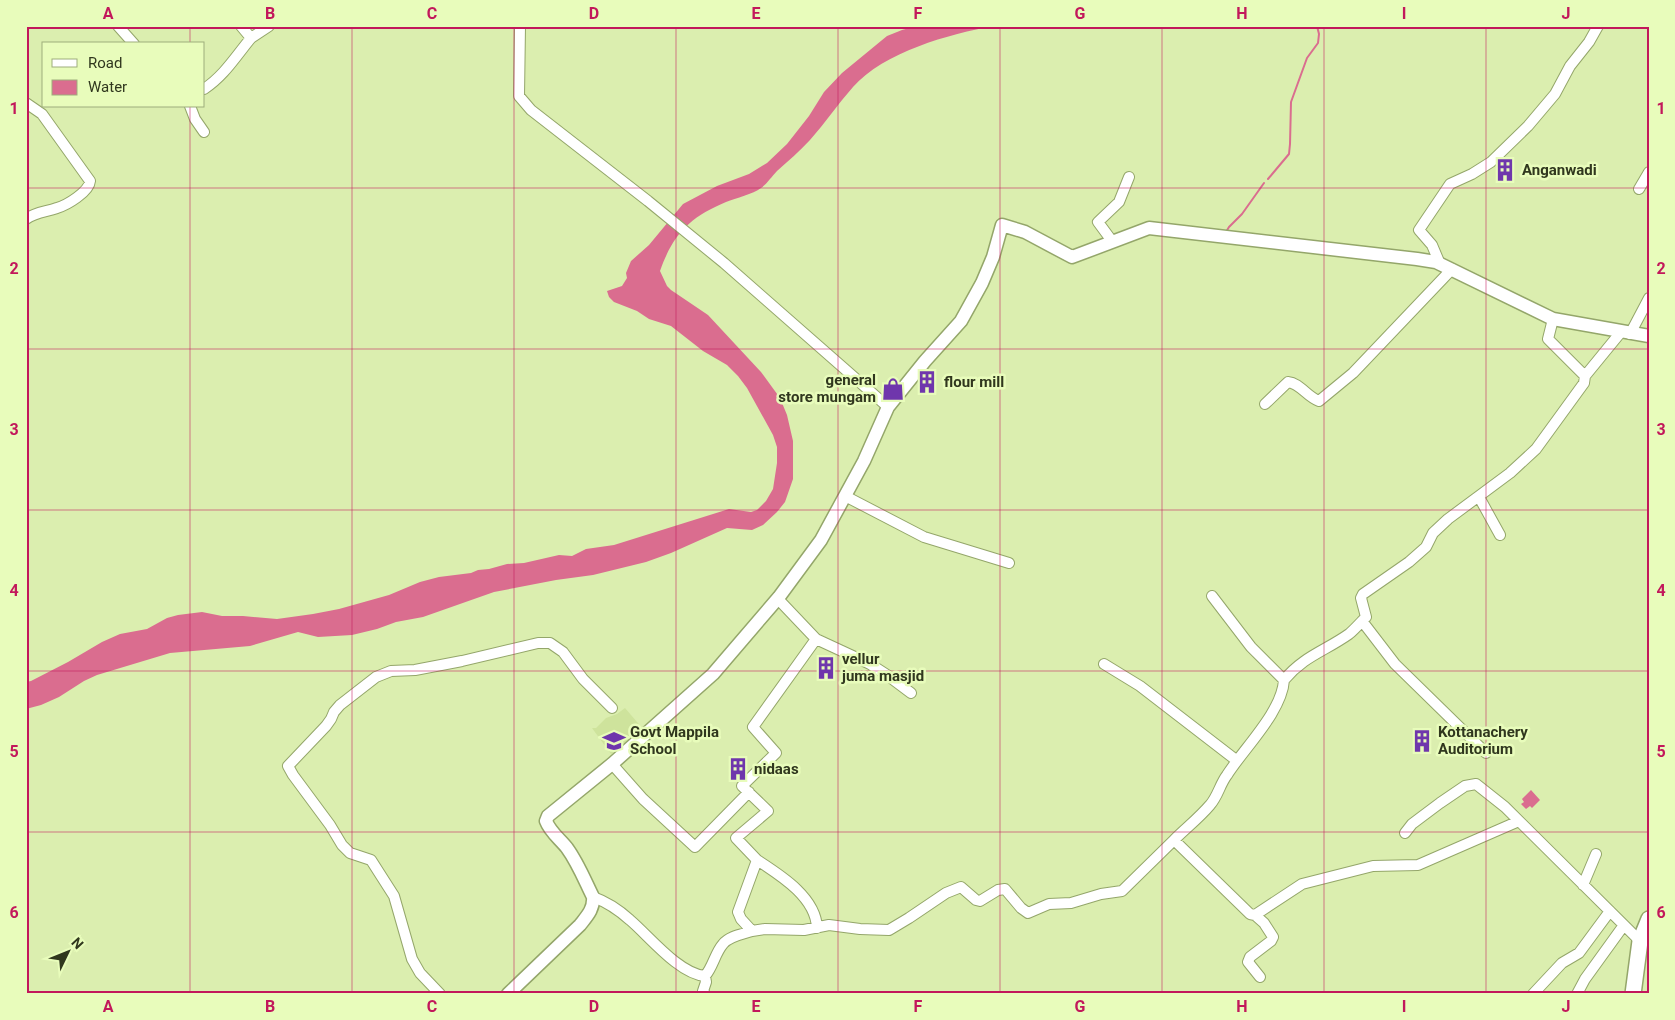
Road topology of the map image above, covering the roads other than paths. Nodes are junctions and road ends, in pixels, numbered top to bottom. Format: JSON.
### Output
{"nodes":[{"id":1,"x":118,"y":26,"type":"edge"},
{"id":2,"x":241,"y":26,"type":"edge"},
{"id":3,"x":269,"y":26,"type":"edge"},
{"id":4,"x":520,"y":26,"type":"edge"},
{"id":5,"x":1598,"y":26,"type":"edge"},
{"id":6,"x":251,"y":38,"type":"junction"},
{"id":7,"x":132,"y":42,"type":"edge"},
{"id":8,"x":205,"y":88,"type":"edge"},
{"id":9,"x":26,"y":102,"type":"edge"},
{"id":10,"x":191,"y":108,"type":"edge"},
{"id":11,"x":204,"y":132,"type":"dead end"},
{"id":12,"x":1649,"y":172,"type":"edge"},
{"id":13,"x":1129,"y":177,"type":"dead end"},
{"id":14,"x":1639,"y":189,"type":"dead end"},
{"id":15,"x":26,"y":219,"type":"edge"},
{"id":16,"x":1112,"y":241,"type":"junction"},
{"id":17,"x":1446,"y":266,"type":"junction"},
{"id":18,"x":1649,"y":298,"type":"edge"},
{"id":19,"x":1553,"y":319,"type":"junction"},
{"id":20,"x":1625,"y":333,"type":"junction"},
{"id":21,"x":1649,"y":336,"type":"edge"},
{"id":22,"x":1585,"y":376,"type":"junction"},
{"id":23,"x":1265,"y":404,"type":"dead end"},
{"id":24,"x":888,"y":407,"type":"junction"},
{"id":25,"x":845,"y":496,"type":"junction"},
{"id":26,"x":1479,"y":497,"type":"junction"},
{"id":27,"x":1500,"y":534,"type":"dead end"},
{"id":28,"x":1009,"y":563,"type":"dead end"},
{"id":29,"x":1212,"y":596,"type":"dead end"},
{"id":30,"x":778,"y":599,"type":"junction"},
{"id":31,"x":1362,"y":621,"type":"junction"},
{"id":32,"x":816,"y":639,"type":"junction"},
{"id":33,"x":1104,"y":664,"type":"dead end"},
{"id":34,"x":1284,"y":680,"type":"junction"},
{"id":35,"x":911,"y":692,"type":"dead end"},
{"id":36,"x":612,"y":708,"type":"dead end"},
{"id":37,"x":1486,"y":752,"type":"dead end"},
{"id":38,"x":1236,"y":760,"type":"junction"},
{"id":39,"x":612,"y":764,"type":"junction"},
{"id":40,"x":745,"y":789,"type":"junction"},
{"id":41,"x":1519,"y":821,"type":"junction"},
{"id":42,"x":1405,"y":833,"type":"dead end"},
{"id":43,"x":1174,"y":840,"type":"junction"},
{"id":44,"x":1596,"y":854,"type":"dead end"},
{"id":45,"x":757,"y":860,"type":"junction"},
{"id":46,"x":1583,"y":885,"type":"junction"},
{"id":47,"x":593,"y":897,"type":"junction"},
{"id":48,"x":1610,"y":911,"type":"junction"},
{"id":49,"x":1255,"y":915,"type":"junction"},
{"id":50,"x":1649,"y":919,"type":"edge"},
{"id":51,"x":1624,"y":926,"type":"junction"},
{"id":52,"x":817,"y":928,"type":"junction"},
{"id":53,"x":752,"y":930,"type":"junction"},
{"id":54,"x":1640,"y":941,"type":"junction"},
{"id":55,"x":705,"y":976,"type":"junction"},
{"id":56,"x":1260,"y":977,"type":"dead end"},
{"id":57,"x":440,"y":994,"type":"edge"},
{"id":58,"x":508,"y":994,"type":"edge"},
{"id":59,"x":705,"y":994,"type":"edge"},
{"id":60,"x":1533,"y":994,"type":"edge"},
{"id":61,"x":1577,"y":994,"type":"edge"},
{"id":62,"x":1633,"y":994,"type":"edge"}],
"edges":[{"from":1,"to":7,"type":"street"},
{"from":2,"to":6,"type":"street"},
{"from":3,"to":6,"type":"street"},
{"from":4,"to":24,"type":"street"},
{"from":5,"to":17,"type":"street"},
{"from":6,"to":8,"type":"street"},
{"from":9,"to":15,"type":"street"},
{"from":10,"to":11,"type":"street"},
{"from":12,"to":14,"type":"street"},
{"from":13,"to":16,"type":"street"},
{"from":16,"to":17,"type":"main road"},
{"from":16,"to":24,"type":"main road"},
{"from":17,"to":19,"type":"main road"},
{"from":17,"to":23,"type":"street"},
{"from":18,"to":20,"type":"street"},
{"from":19,"to":20,"type":"main road"},
{"from":19,"to":22,"type":"street"},
{"from":20,"to":21,"type":"main road"},
{"from":20,"to":22,"type":"street"},
{"from":22,"to":26,"type":"street"},
{"from":24,"to":25,"type":"main road"},
{"from":25,"to":28,"type":"street"},
{"from":25,"to":30,"type":"main road"},
{"from":26,"to":27,"type":"street"},
{"from":26,"to":31,"type":"street"},
{"from":29,"to":34,"type":"street"},
{"from":30,"to":32,"type":"street"},
{"from":30,"to":39,"type":"main road"},
{"from":31,"to":34,"type":"street"},
{"from":31,"to":37,"type":"street"},
{"from":32,"to":35,"type":"street"},
{"from":32,"to":40,"type":"street"},
{"from":33,"to":38,"type":"street"},
{"from":34,"to":38,"type":"street"},
{"from":36,"to":57,"type":"street"},
{"from":38,"to":43,"type":"street"},
{"from":39,"to":40,"type":"street"},
{"from":39,"to":47,"type":"main road"},
{"from":40,"to":45,"type":"street"},
{"from":41,"to":42,"type":"street"},
{"from":41,"to":46,"type":"street"},
{"from":41,"to":49,"type":"street"},
{"from":43,"to":49,"type":"street"},
{"from":43,"to":52,"type":"street"},
{"from":44,"to":46,"type":"street"},
{"from":45,"to":52,"type":"street"},
{"from":45,"to":53,"type":"street"},
{"from":46,"to":48,"type":"street"},
{"from":47,"to":55,"type":"street"},
{"from":47,"to":58,"type":"main road"},
{"from":48,"to":51,"type":"street"},
{"from":48,"to":60,"type":"street"},
{"from":49,"to":56,"type":"street"},
{"from":50,"to":54,"type":"highway"},
{"from":51,"to":54,"type":"street"},
{"from":51,"to":61,"type":"street"},
{"from":52,"to":53,"type":"street"},
{"from":53,"to":55,"type":"street"},
{"from":54,"to":62,"type":"highway"},
{"from":55,"to":59,"type":"street"}]}
